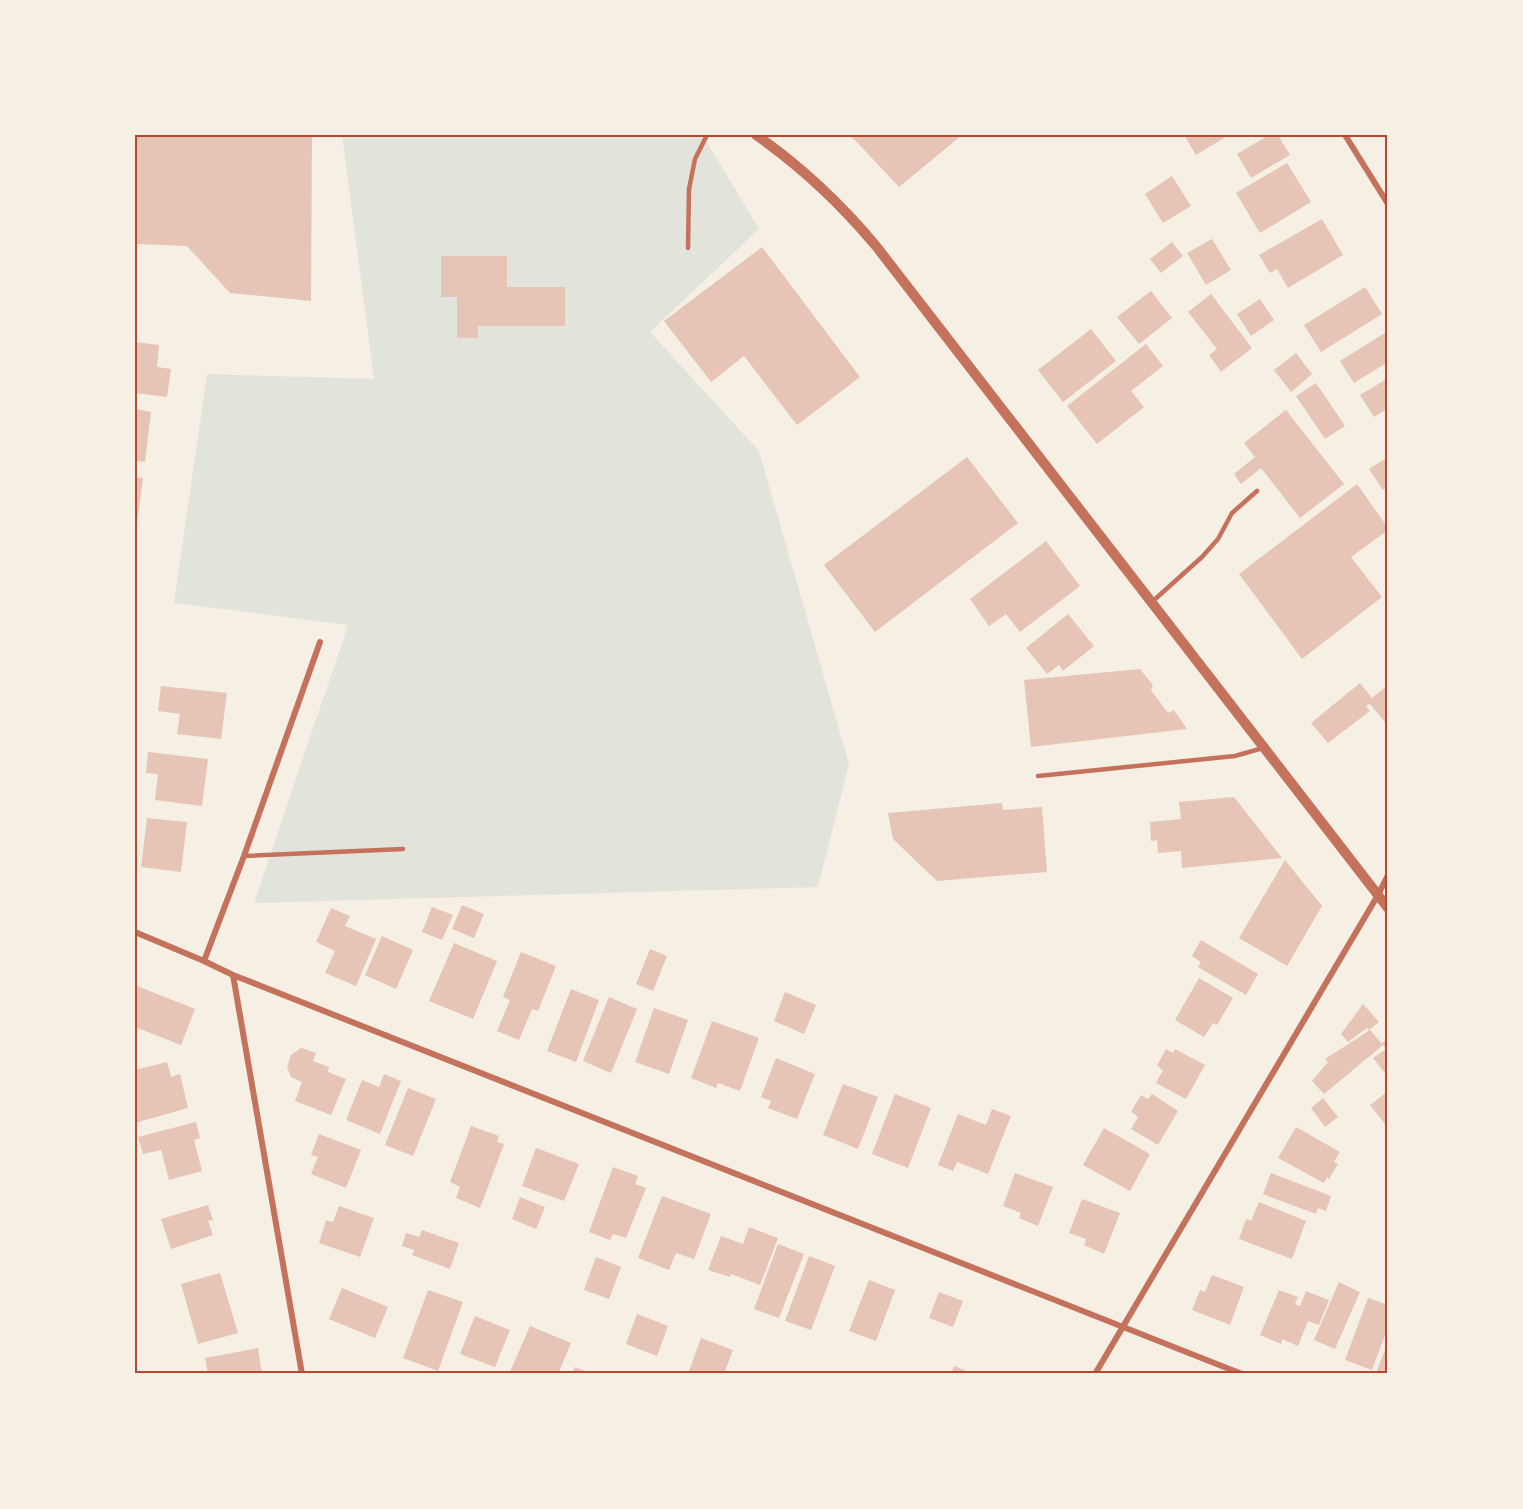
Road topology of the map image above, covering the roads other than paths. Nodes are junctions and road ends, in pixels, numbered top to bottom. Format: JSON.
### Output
{"nodes":[{"id":1,"x":707,"y":135,"type":"edge"},
{"id":2,"x":756,"y":135,"type":"edge"},
{"id":3,"x":1345,"y":135,"type":"edge"},
{"id":4,"x":1388,"y":204,"type":"edge"},
{"id":5,"x":688,"y":248,"type":"dead end"},
{"id":6,"x":1257,"y":490,"type":"dead end"},
{"id":7,"x":1151,"y":603,"type":"junction"},
{"id":8,"x":320,"y":642,"type":"dead end"},
{"id":9,"x":1263,"y":748,"type":"junction"},
{"id":10,"x":1038,"y":776,"type":"dead end"},
{"id":11,"x":404,"y":849,"type":"dead end"},
{"id":12,"x":244,"y":856,"type":"junction"},
{"id":13,"x":1388,"y":875,"type":"edge"},
{"id":14,"x":1378,"y":895,"type":"junction"},
{"id":15,"x":1388,"y":908,"type":"edge"},
{"id":16,"x":135,"y":932,"type":"edge"},
{"id":17,"x":204,"y":961,"type":"junction"},
{"id":18,"x":233,"y":975,"type":"junction"},
{"id":19,"x":1123,"y":1328,"type":"junction"},
{"id":20,"x":303,"y":1374,"type":"edge"},
{"id":21,"x":1095,"y":1374,"type":"edge"},
{"id":22,"x":1242,"y":1374,"type":"edge"}],
"edges":[{"from":1,"to":5,"type":"lane"},
{"from":2,"to":7,"type":"street"},
{"from":3,"to":4,"type":"street"},
{"from":6,"to":7,"type":"lane"},
{"from":7,"to":9,"type":"street"},
{"from":8,"to":12,"type":"street"},
{"from":9,"to":10,"type":"lane"},
{"from":9,"to":14,"type":"street"},
{"from":11,"to":12,"type":"lane"},
{"from":12,"to":17,"type":"street"},
{"from":13,"to":14,"type":"street"},
{"from":14,"to":15,"type":"street"},
{"from":14,"to":19,"type":"street"},
{"from":16,"to":17,"type":"street"},
{"from":17,"to":18,"type":"street"},
{"from":18,"to":19,"type":"street"},
{"from":18,"to":20,"type":"street"},
{"from":19,"to":21,"type":"street"},
{"from":19,"to":22,"type":"street"}]}
